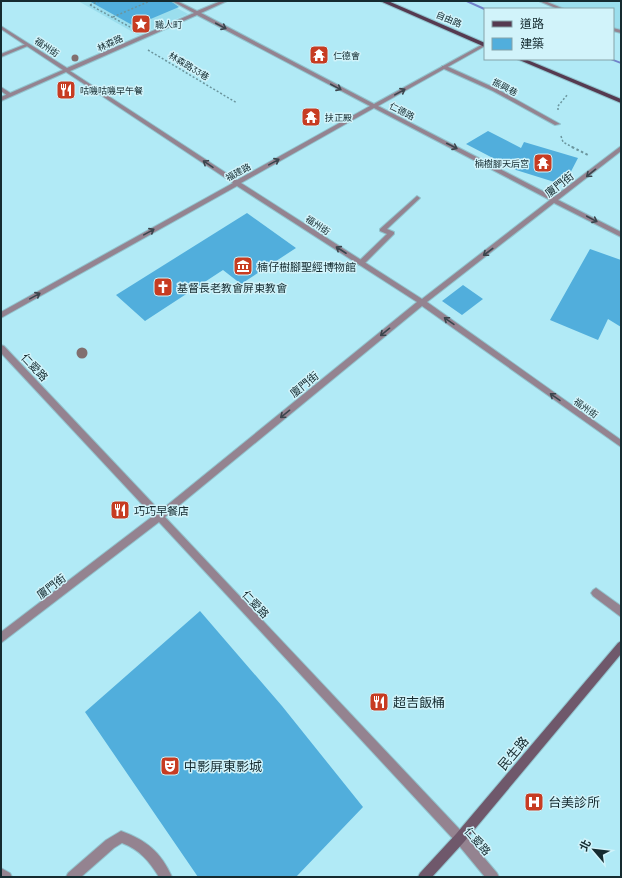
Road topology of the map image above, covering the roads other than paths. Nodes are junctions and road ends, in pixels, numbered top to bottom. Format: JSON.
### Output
{"nodes":[{"id":1,"x":174,"y":1,"type":"edge"},
{"id":2,"x":225,"y":1,"type":"edge"},
{"id":3,"x":383,"y":1,"type":"edge"},
{"id":4,"x":541,"y":1,"type":"edge"},
{"id":5,"x":559,"y":8,"type":"edge"},
{"id":6,"x":198,"y":13,"type":"junction"},
{"id":7,"x":1,"y":27,"type":"edge"},
{"id":8,"x":484,"y":44,"type":"edge"},
{"id":9,"x":28,"y":45,"type":"junction"},
{"id":10,"x":484,"y":45,"type":"edge"},
{"id":11,"x":1,"y":56,"type":"edge"},
{"id":12,"x":522,"y":60,"type":"edge"},
{"id":13,"x":444,"y":67,"type":"junction"},
{"id":14,"x":67,"y":70,"type":"junction"},
{"id":15,"x":1,"y":89,"type":"edge"},
{"id":16,"x":10,"y":95,"type":"junction"},
{"id":17,"x":1,"y":99,"type":"edge"},
{"id":18,"x":621,"y":101,"type":"edge"},
{"id":19,"x":374,"y":106,"type":"junction"},
{"id":20,"x":557,"y":124,"type":"dead end"},
{"id":21,"x":621,"y":148,"type":"edge"},
{"id":22,"x":237,"y":183,"type":"junction"},
{"id":23,"x":417,"y":198,"type":"dead end"},
{"id":24,"x":556,"y":200,"type":"junction"},
{"id":25,"x":621,"y":235,"type":"edge"},
{"id":26,"x":361,"y":263,"type":"junction"},
{"id":27,"x":422,"y":302,"type":"junction"},
{"id":28,"x":1,"y":315,"type":"edge"},
{"id":29,"x":1,"y":348,"type":"edge"},
{"id":30,"x":621,"y":444,"type":"edge"},
{"id":31,"x":158,"y":518,"type":"junction"},
{"id":32,"x":596,"y":593,"type":"dead end"},
{"id":33,"x":621,"y":612,"type":"edge"},
{"id":34,"x":1,"y":638,"type":"edge"},
{"id":35,"x":621,"y":646,"type":"edge"},
{"id":36,"x":460,"y":838,"type":"junction"},
{"id":37,"x":1,"y":874,"type":"edge"},
{"id":38,"x":6,"y":877,"type":"edge"},
{"id":39,"x":72,"y":877,"type":"edge"},
{"id":40,"x":166,"y":877,"type":"edge"},
{"id":41,"x":424,"y":877,"type":"edge"},
{"id":42,"x":493,"y":877,"type":"edge"}],
"edges":[{"from":1,"to":6,"type":"street","name":"仁德路"},
{"from":2,"to":6,"type":"street","name":"林森路"},
{"from":3,"to":8,"type":"main road","name":"自由路"},
{"from":4,"to":5,"type":"street"},
{"from":6,"to":14,"type":"street","name":"林森路"},
{"from":6,"to":19,"type":"street","name":"仁德路","one_way":true},
{"from":7,"to":9,"type":"street","name":"福州街"},
{"from":9,"to":11,"type":"street"},
{"from":9,"to":14,"type":"street","name":"福州街"},
{"from":10,"to":13,"type":"street","name":"福建路"},
{"from":12,"to":18,"type":"main road"},
{"from":19,"to":13,"type":"street","name":"福建路","one_way":true},
{"from":13,"to":20,"type":"street","name":"振興巷"},
{"from":14,"to":16,"type":"street","name":"林森路"},
{"from":22,"to":14,"type":"street","name":"福州街","one_way":true},
{"from":15,"to":16,"type":"street"},
{"from":16,"to":17,"type":"street","name":"林森路"},
{"from":22,"to":19,"type":"street","name":"福建路","one_way":true},
{"from":19,"to":24,"type":"street","name":"仁德路","one_way":true},
{"from":21,"to":24,"type":"street","name":"廈門街","one_way":true},
{"from":26,"to":22,"type":"street","name":"福州街","one_way":true},
{"from":28,"to":22,"type":"street","name":"福建路","one_way":true},
{"from":23,"to":26,"type":"street"},
{"from":24,"to":25,"type":"street","name":"仁德路","one_way":true},
{"from":24,"to":27,"type":"street","name":"廈門街","one_way":true},
{"from":26,"to":27,"type":"street","name":"福州街"},
{"from":30,"to":27,"type":"street","name":"福州街","one_way":true},
{"from":27,"to":31,"type":"street","name":"廈門街","one_way":true},
{"from":29,"to":31,"type":"street","name":"仁愛路"},
{"from":31,"to":34,"type":"street","name":"廈門街"},
{"from":31,"to":36,"type":"street","name":"仁愛路"},
{"from":32,"to":33,"type":"street"},
{"from":35,"to":36,"type":"street","name":"民生路"},
{"from":36,"to":41,"type":"street","name":"民生路"},
{"from":36,"to":42,"type":"street","name":"仁愛路"},
{"from":37,"to":38,"type":"street"},
{"from":39,"to":40,"type":"street"}]}
